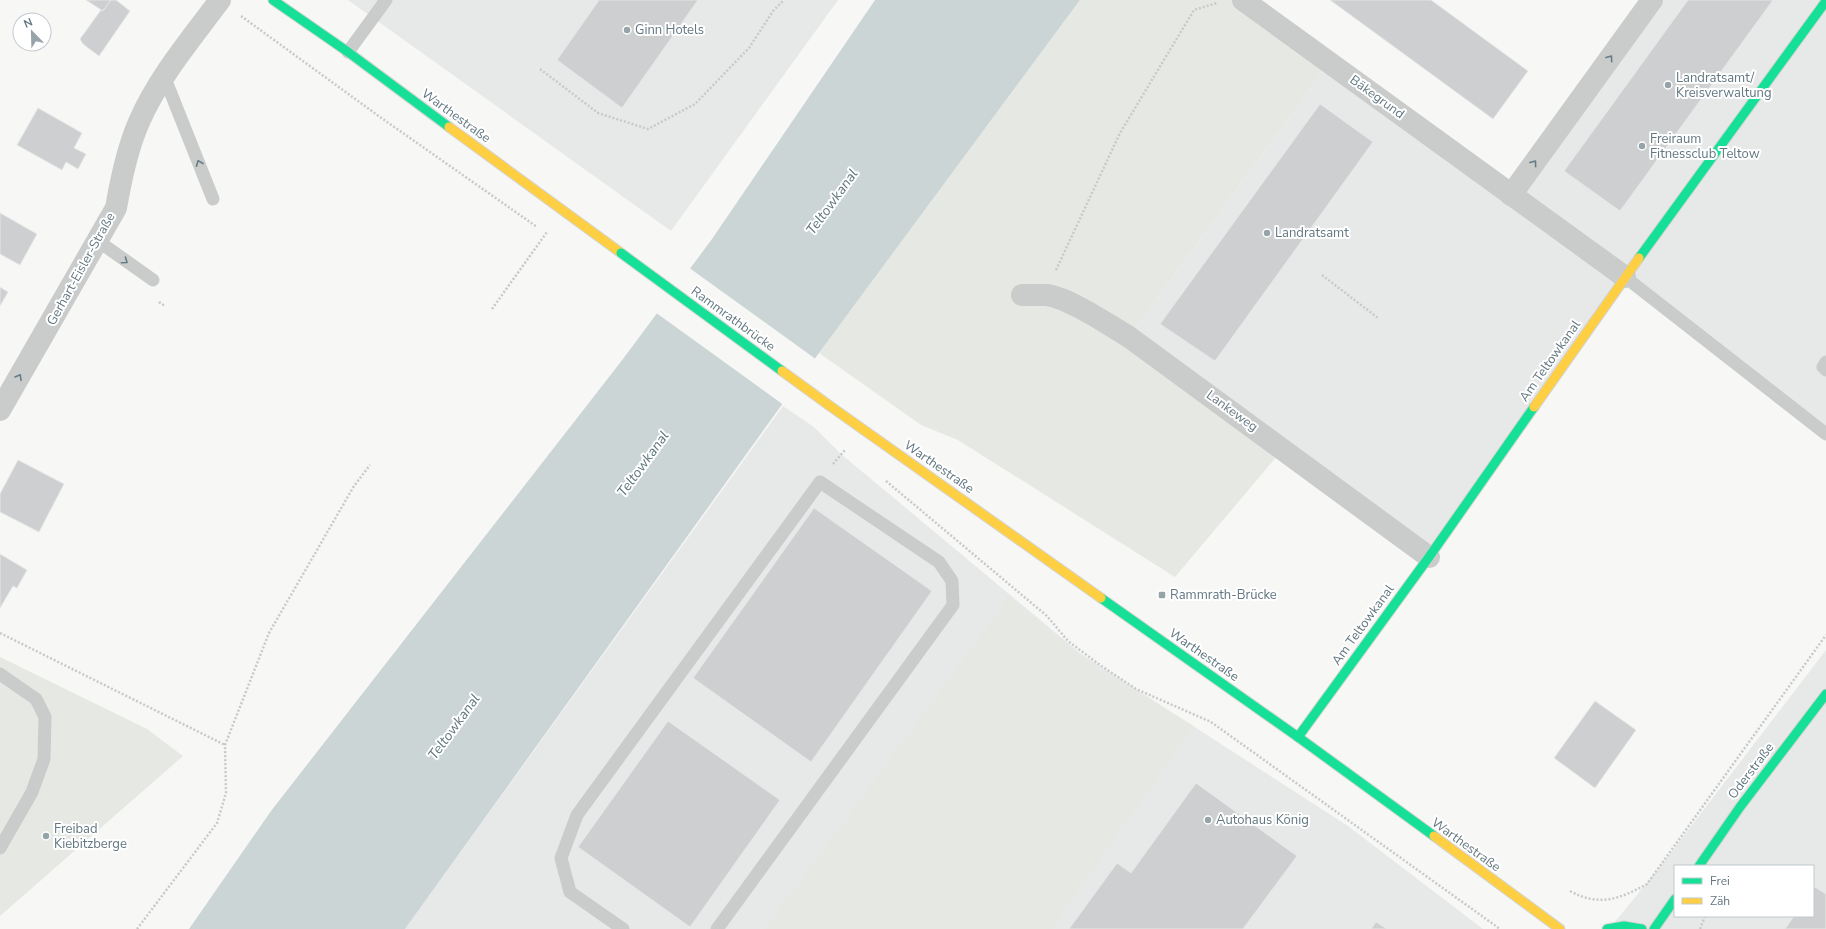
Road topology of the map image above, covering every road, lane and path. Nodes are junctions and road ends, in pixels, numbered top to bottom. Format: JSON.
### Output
{"nodes":[{"id":1,"x":220,"y":0,"type":"edge"},
{"id":2,"x":273,"y":0,"type":"edge"},
{"id":3,"x":386,"y":0,"type":"edge"},
{"id":4,"x":784,"y":0,"type":"edge"},
{"id":5,"x":1243,"y":0,"type":"edge"},
{"id":6,"x":1652,"y":0,"type":"edge"},
{"id":7,"x":1826,"y":1,"type":"edge"},
{"id":8,"x":1219,"y":2,"type":"dead end"},
{"id":9,"x":239,"y":14,"type":"dead end"},
{"id":10,"x":348,"y":52,"type":"junction"},
{"id":11,"x":540,"y":69,"type":"dead end"},
{"id":12,"x":164,"y":76,"type":"junction"},
{"id":13,"x":1511,"y":195,"type":"junction"},
{"id":14,"x":213,"y":199,"type":"dead end"},
{"id":15,"x":547,"y":232,"type":"junction"},
{"id":16,"x":553,"y":236,"type":"dead end"},
{"id":17,"x":98,"y":241,"type":"junction"},
{"id":18,"x":621,"y":254,"type":"joint"},
{"id":19,"x":1322,"y":275,"type":"dead end"},
{"id":20,"x":1625,"y":277,"type":"junction"},
{"id":21,"x":153,"y":280,"type":"dead end"},
{"id":22,"x":1022,"y":296,"type":"joint"},
{"id":23,"x":492,"y":309,"type":"dead end"},
{"id":24,"x":1378,"y":318,"type":"dead end"},
{"id":25,"x":1826,"y":362,"type":"edge"},
{"id":26,"x":1826,"y":370,"type":"edge"},
{"id":27,"x":830,"y":406,"type":"joint"},
{"id":28,"x":0,"y":410,"type":"edge"},
{"id":29,"x":1826,"y":434,"type":"edge"},
{"id":30,"x":370,"y":465,"type":"dead end"},
{"id":31,"x":882,"y":478,"type":"dead end"},
{"id":32,"x":1429,"y":557,"type":"junction"},
{"id":33,"x":0,"y":633,"type":"edge"},
{"id":34,"x":1826,"y":635,"type":"edge"},
{"id":35,"x":0,"y":674,"type":"edge"},
{"id":36,"x":1826,"y":694,"type":"edge"},
{"id":37,"x":1298,"y":737,"type":"junction"},
{"id":38,"x":225,"y":745,"type":"junction"},
{"id":39,"x":0,"y":848,"type":"edge"},
{"id":40,"x":1700,"y":865,"type":"edge"},
{"id":41,"x":1570,"y":891,"type":"dead end"},
{"id":42,"x":1674,"y":900,"type":"edge"},
{"id":43,"x":1705,"y":917,"type":"edge"},
{"id":44,"x":137,"y":929,"type":"edge"},
{"id":45,"x":623,"y":929,"type":"edge"},
{"id":46,"x":717,"y":929,"type":"edge"},
{"id":47,"x":1500,"y":929,"type":"edge"},
{"id":48,"x":1560,"y":929,"type":"edge"},
{"id":49,"x":1607,"y":929,"type":"edge"},
{"id":50,"x":1642,"y":929,"type":"edge"},
{"id":51,"x":1654,"y":929,"type":"edge"},
{"id":52,"x":1700,"y":929,"type":"edge"}],
"edges":[{"from":1,"to":12,"type":"street","name":"Gerhart-Eisler-Straße"},
{"from":2,"to":10,"type":"street","name":"Warthestraße"},
{"from":3,"to":10,"type":"lane"},
{"from":4,"to":11,"type":"path"},
{"from":5,"to":13,"type":"street","name":"Bäkegrund"},
{"from":13,"to":6,"type":"street","one_way":true},
{"from":7,"to":20,"type":"street","name":"Am Teltowkanal"},
{"from":8,"to":22,"type":"path"},
{"from":9,"to":15,"type":"path"},
{"from":10,"to":18,"type":"street","name":"Warthestraße"},
{"from":14,"to":12,"type":"lane","one_way":true},
{"from":12,"to":17,"type":"street","name":"Gerhart-Eisler-Straße"},
{"from":13,"to":20,"type":"street","name":"Bäkegrund"},
{"from":15,"to":16,"type":"path"},
{"from":15,"to":23,"type":"path"},
{"from":17,"to":21,"type":"lane","one_way":true},
{"from":28,"to":17,"type":"street","name":"Gerhart-Eisler-Straße","one_way":true},
{"from":18,"to":27,"type":"street","name":"Rammrathbrücke","bridge":true},
{"from":19,"to":24,"type":"path"},
{"from":20,"to":29,"type":"lane"},
{"from":20,"to":32,"type":"street","name":"Am Teltowkanal"},
{"from":22,"to":32,"type":"street","name":"Lankeweg"},
{"from":25,"to":26,"type":"lane"},
{"from":27,"to":37,"type":"street","name":"Warthestraße"},
{"from":30,"to":38,"type":"path"},
{"from":31,"to":47,"type":"path"},
{"from":32,"to":37,"type":"street","name":"Am Teltowkanal"},
{"from":33,"to":38,"type":"path"},
{"from":34,"to":41,"type":"path"},
{"from":35,"to":39,"type":"lane"},
{"from":36,"to":40,"type":"street","name":"Oderstraße"},
{"from":37,"to":48,"type":"street","name":"Warthestraße"},
{"from":38,"to":44,"type":"path"},
{"from":42,"to":51,"type":"street"},
{"from":43,"to":52,"type":"path"},
{"from":45,"to":46,"type":"lane"},
{"from":49,"to":50,"type":"street"}]}
